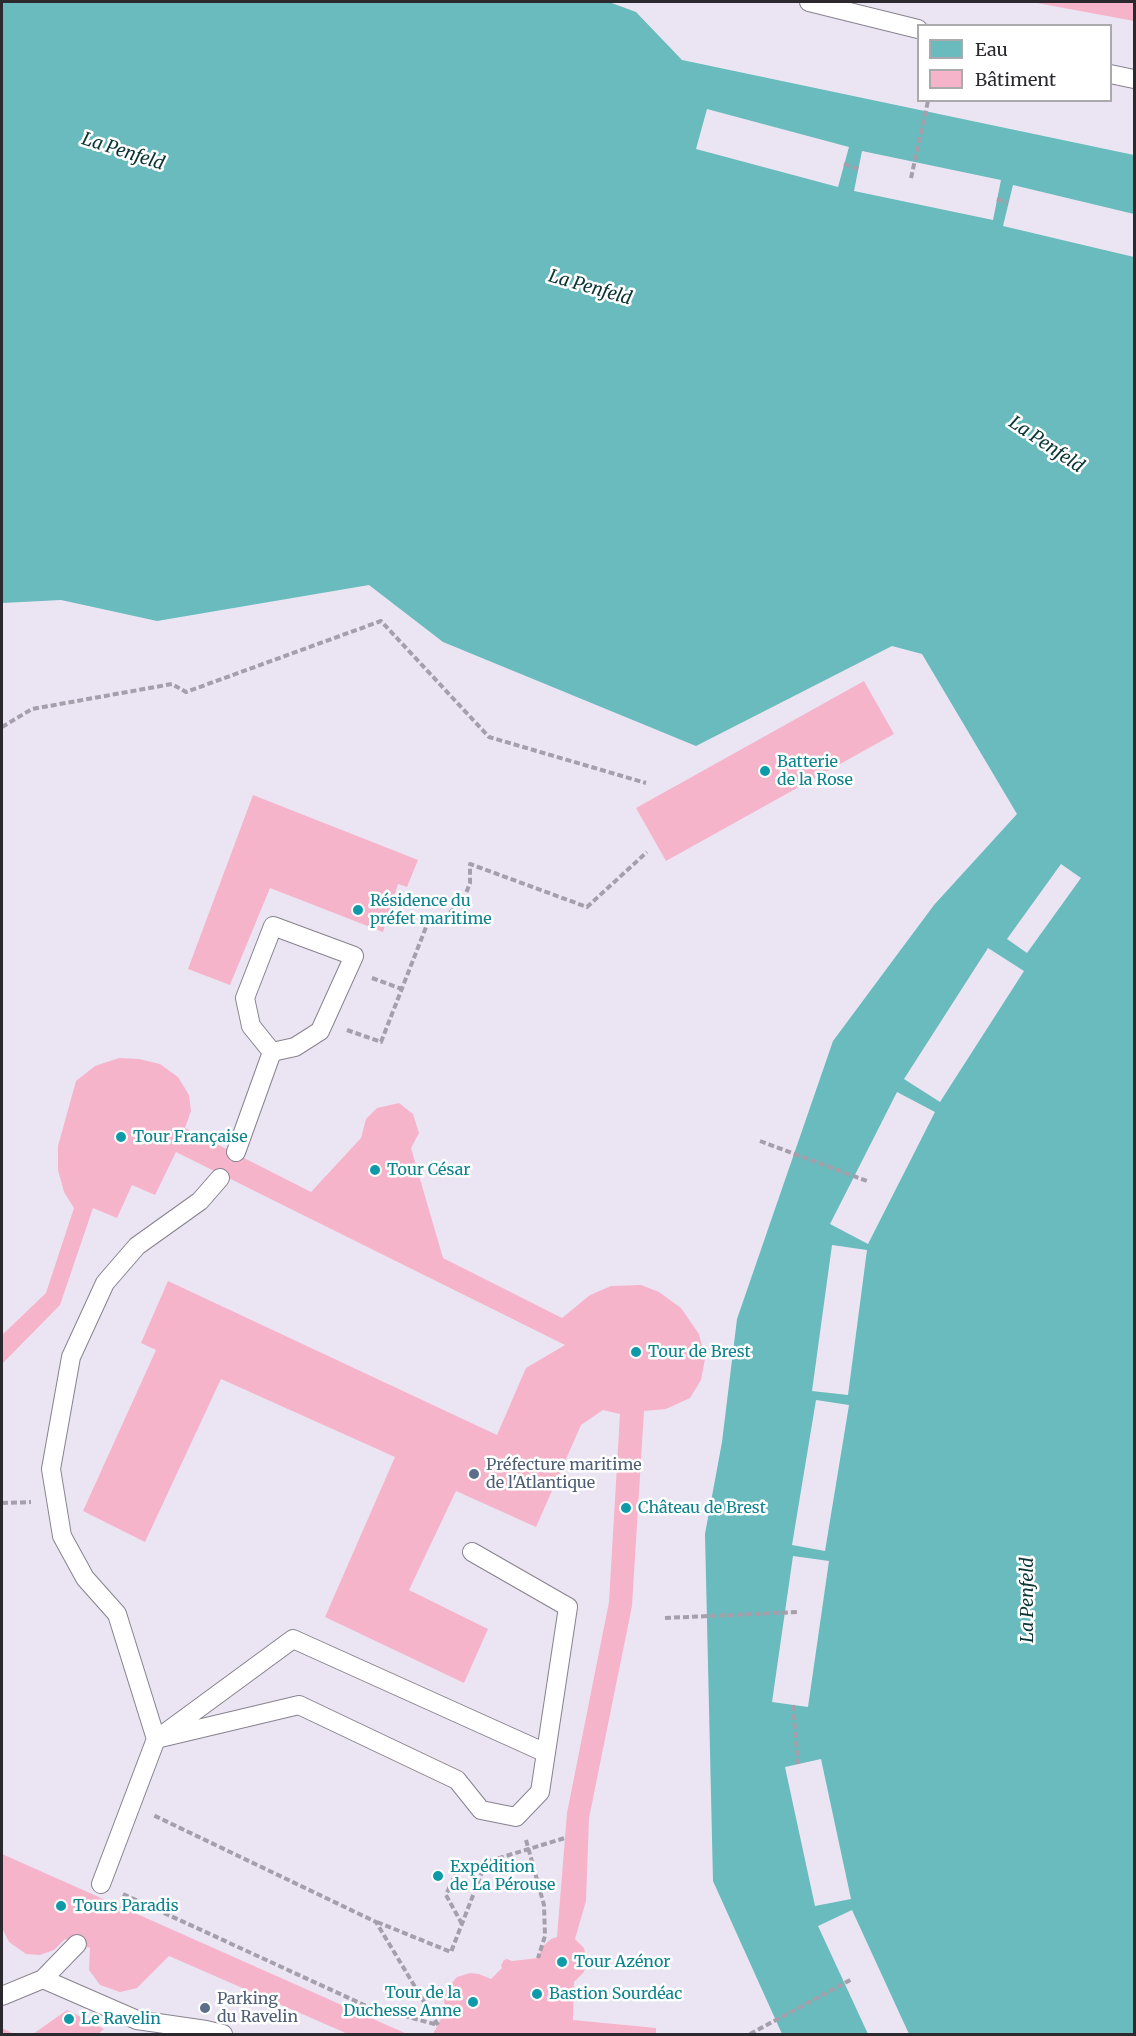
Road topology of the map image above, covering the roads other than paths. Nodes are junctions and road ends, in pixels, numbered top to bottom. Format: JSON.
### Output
{"nodes":[{"id":1,"x":809,"y":2,"type":"edge"},
{"id":2,"x":917,"y":29,"type":"edge"},
{"id":3,"x":1112,"y":74,"type":"edge"},
{"id":4,"x":1134,"y":80,"type":"edge"},
{"id":5,"x":272,"y":1052,"type":"junction"},
{"id":6,"x":236,"y":1152,"type":"dead end"},
{"id":7,"x":220,"y":1178,"type":"dead end"},
{"id":8,"x":472,"y":1552,"type":"dead end"},
{"id":9,"x":156,"y":1739,"type":"junction"},
{"id":10,"x":546,"y":1753,"type":"junction"},
{"id":11,"x":101,"y":1884,"type":"road end"},
{"id":12,"x":77,"y":1944,"type":"dead end"},
{"id":13,"x":43,"y":1979,"type":"junction"},
{"id":14,"x":2,"y":1996,"type":"edge"},
{"id":15,"x":223,"y":2034,"type":"edge"}],
"edges":[{"from":1,"to":2,"type":"lane"},
{"from":3,"to":4,"type":"lane"},
{"from":5,"to":5,"type":"lane"},
{"from":5,"to":6,"type":"lane"},
{"from":7,"to":9,"type":"lane"},
{"from":8,"to":10,"type":"lane"},
{"from":9,"to":10,"type":"lane"},
{"from":9,"to":10,"type":"lane"},
{"from":9,"to":11,"type":"lane"},
{"from":12,"to":13,"type":"lane"},
{"from":13,"to":14,"type":"lane"},
{"from":13,"to":15,"type":"lane"}]}
